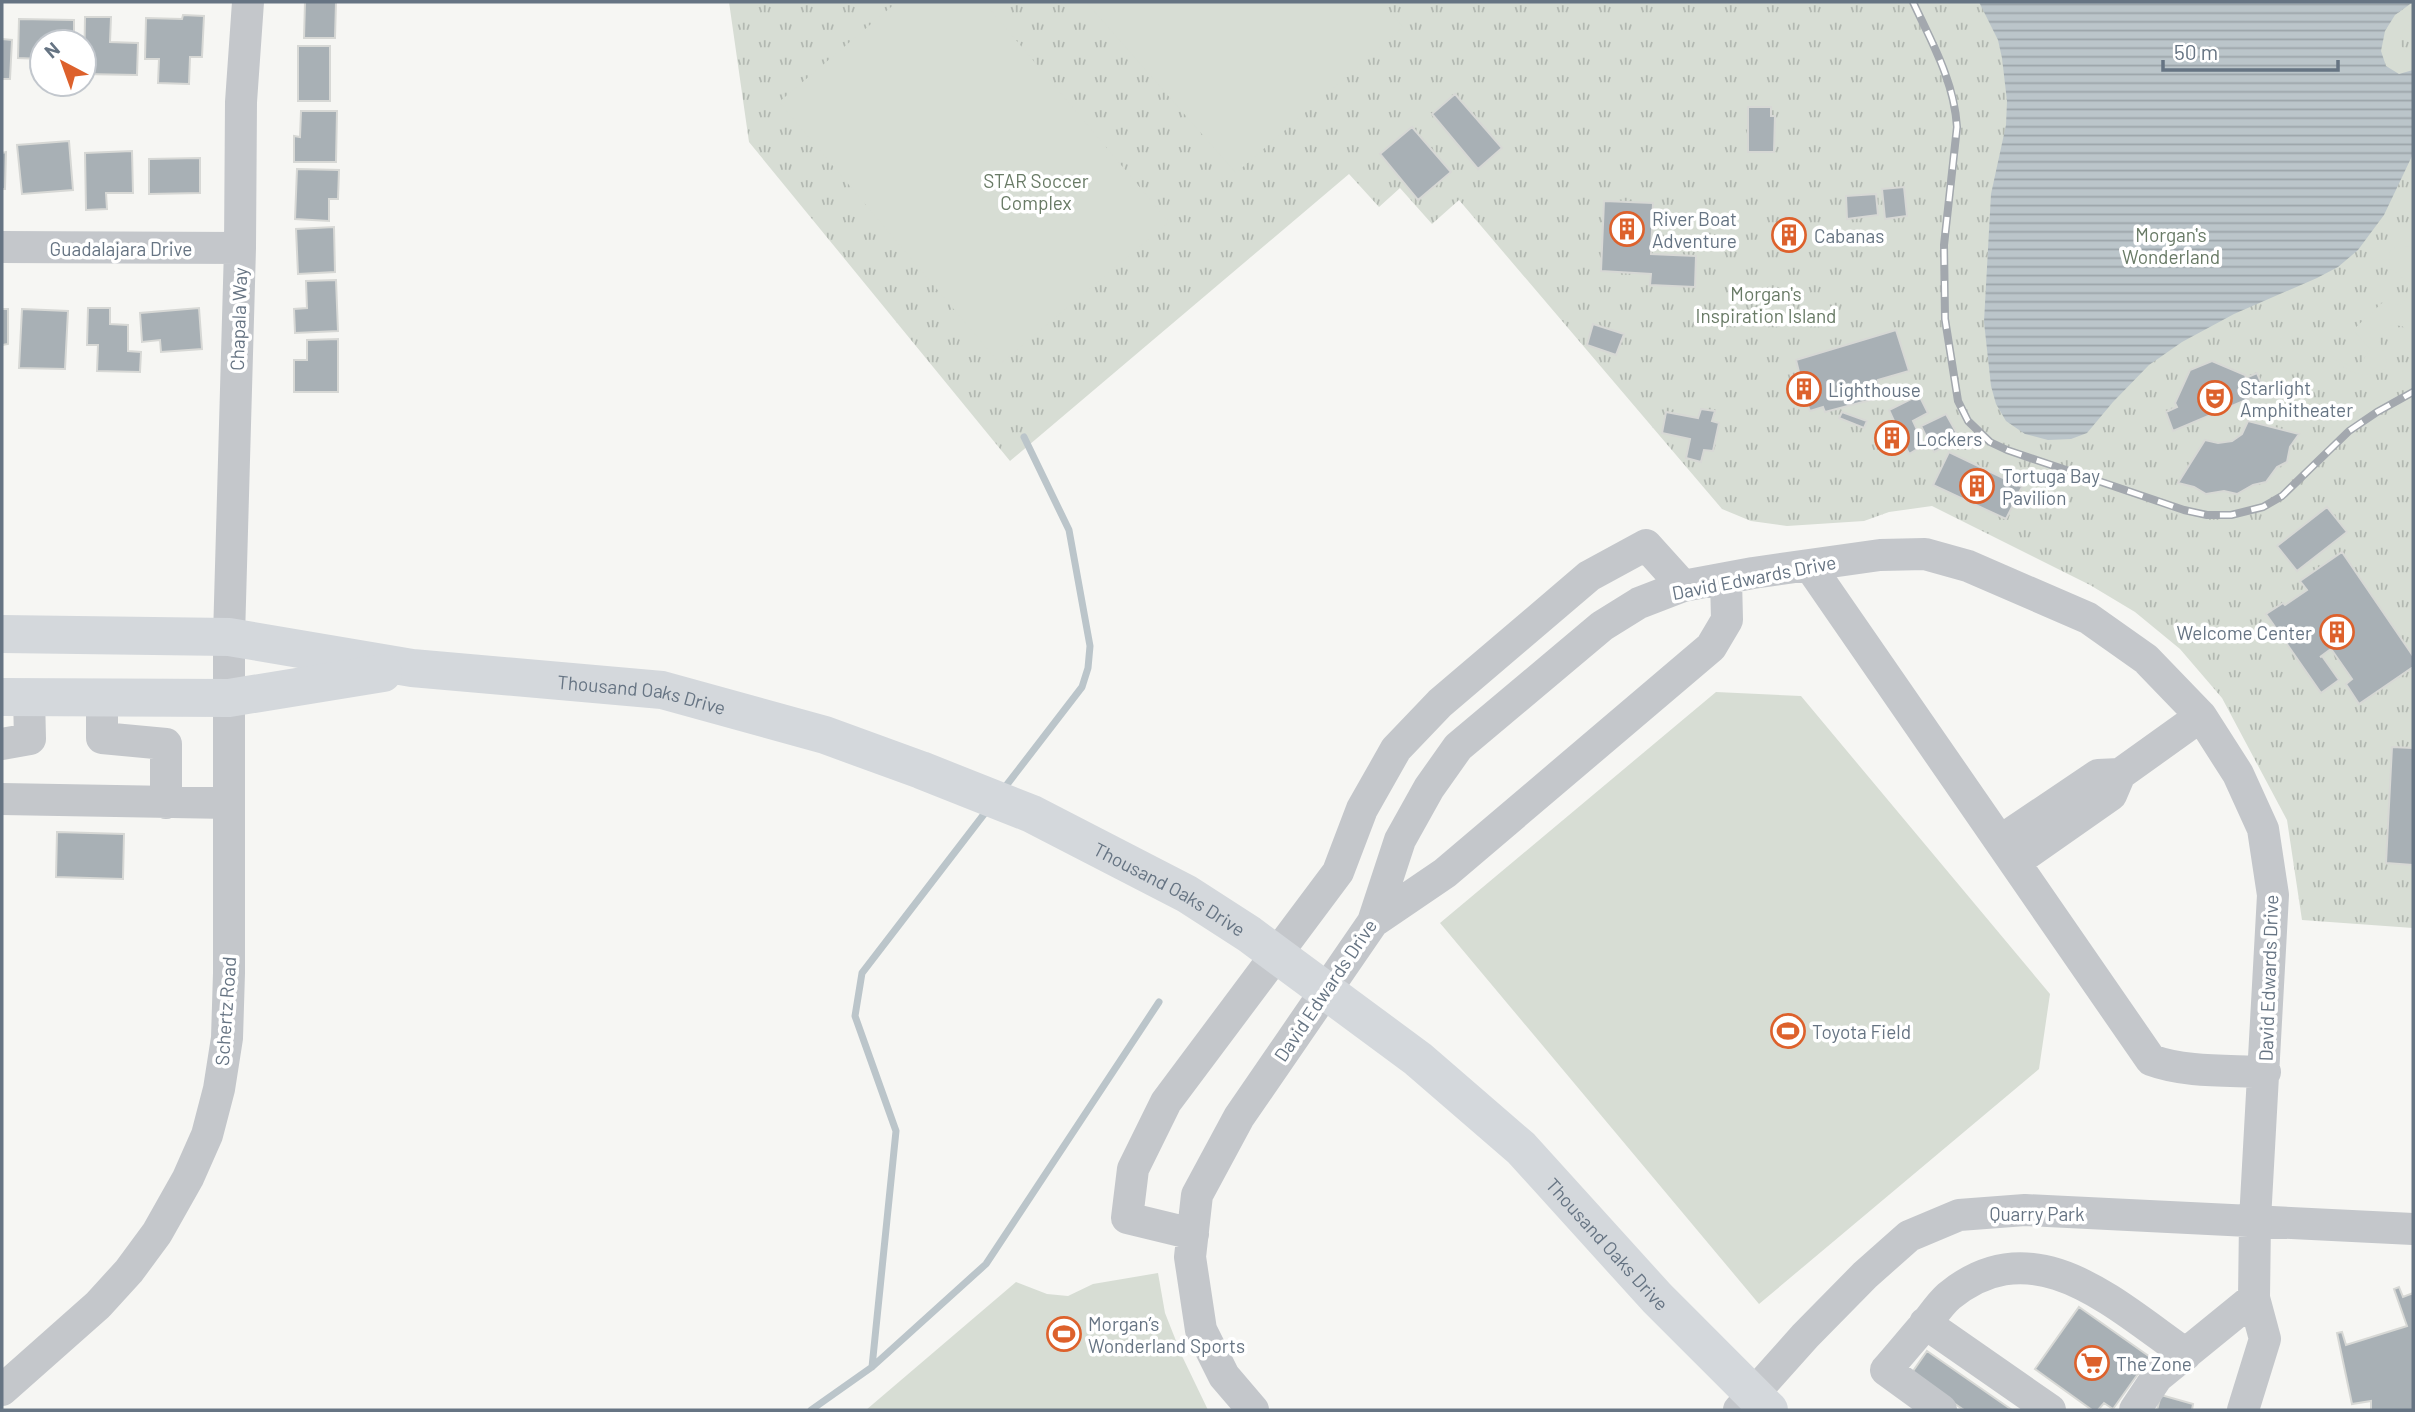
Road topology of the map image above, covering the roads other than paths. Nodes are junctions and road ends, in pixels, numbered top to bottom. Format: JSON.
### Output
{"nodes":[{"id":1,"x":248,"y":2,"type":"edge"},
{"id":2,"x":2,"y":247,"type":"edge"},
{"id":3,"x":240,"y":248,"type":"junction"},
{"id":4,"x":1809,"y":565,"type":"junction"},
{"id":5,"x":1726,"y":579,"type":"junction"},
{"id":6,"x":1683,"y":586,"type":"junction"},
{"id":7,"x":2,"y":634,"type":"edge"},
{"id":8,"x":229,"y":637,"type":"junction"},
{"id":9,"x":412,"y":668,"type":"junction"},
{"id":10,"x":15,"y":697,"type":"edge"},
{"id":11,"x":102,"y":698,"type":"junction"},
{"id":12,"x":229,"y":698,"type":"junction"},
{"id":13,"x":2201,"y":716,"type":"junction"},
{"id":14,"x":2,"y":744,"type":"edge"},
{"id":15,"x":1396,"y":749,"type":"junction"},
{"id":16,"x":1429,"y":788,"type":"junction"},
{"id":17,"x":2,"y":799,"type":"edge"},
{"id":18,"x":166,"y":803,"type":"junction"},
{"id":19,"x":229,"y":803,"type":"junction"},
{"id":20,"x":2008,"y":852,"type":"junction"},
{"id":21,"x":1373,"y":922,"type":"junction"},
{"id":22,"x":2265,"y":1072,"type":"junction"},
{"id":23,"x":2255,"y":1220,"type":"junction"},
{"id":24,"x":2413,"y":1229,"type":"edge"},
{"id":25,"x":1193,"y":1234,"type":"junction"},
{"id":26,"x":2254,"y":1298,"type":"junction"},
{"id":27,"x":1926,"y":1323,"type":"junction"},
{"id":28,"x":2186,"y":1354,"type":"junction"},
{"id":29,"x":2,"y":1390,"type":"edge"},
{"id":30,"x":1753,"y":1405,"type":"edge"},
{"id":31,"x":1253,"y":1410,"type":"edge"},
{"id":32,"x":1941,"y":1410,"type":"edge"},
{"id":33,"x":2050,"y":1410,"type":"edge"},
{"id":34,"x":2135,"y":1410,"type":"edge"},
{"id":35,"x":2243,"y":1410,"type":"edge"}],
"edges":[{"from":1,"to":3,"type":"street","name":"Chapala Way"},
{"from":2,"to":3,"type":"street","name":"Guadalajara Drive"},
{"from":3,"to":8,"type":"street","name":"Chapala Way"},
{"from":4,"to":5,"type":"street","name":"David Edwards Drive"},
{"from":4,"to":13,"type":"street","name":"David Edwards Drive"},
{"from":4,"to":20,"type":"street"},
{"from":5,"to":6,"type":"street","name":"David Edwards Drive"},
{"from":5,"to":21,"type":"street"},
{"from":6,"to":15,"type":"street"},
{"from":6,"to":16,"type":"street","name":"David Edwards Drive"},
{"from":7,"to":8,"type":"main road","name":"Thousand Oaks Drive"},
{"from":8,"to":9,"type":"main road","name":"Thousand Oaks Drive"},
{"from":8,"to":12,"type":"street","name":"Schertz Road"},
{"from":9,"to":12,"type":"main road","name":"Thousand Oaks Drive"},
{"from":9,"to":30,"type":"main road","name":"Thousand Oaks Drive"},
{"from":10,"to":11,"type":"main road","name":"Thousand Oaks Drive"},
{"from":10,"to":14,"type":"street"},
{"from":11,"to":12,"type":"main road","name":"Thousand Oaks Drive"},
{"from":11,"to":18,"type":"street"},
{"from":12,"to":19,"type":"street","name":"Schertz Road"},
{"from":13,"to":20,"type":"street"},
{"from":13,"to":22,"type":"street","name":"David Edwards Drive"},
{"from":15,"to":16,"type":"street"},
{"from":15,"to":25,"type":"street"},
{"from":16,"to":21,"type":"street","name":"David Edwards Drive"},
{"from":17,"to":18,"type":"street"},
{"from":18,"to":19,"type":"street"},
{"from":19,"to":29,"type":"street","name":"Schertz Road"},
{"from":20,"to":22,"type":"street"},
{"from":21,"to":25,"type":"street","name":"David Edwards Drive"},
{"from":22,"to":23,"type":"street","name":"David Edwards Drive"},
{"from":23,"to":24,"type":"street","name":"Quarry Park"},
{"from":23,"to":26,"type":"street","name":"David Edwards Drive"},
{"from":23,"to":30,"type":"street","name":"Quarry Park"},
{"from":25,"to":31,"type":"street","name":"David Edwards Drive"},
{"from":26,"to":28,"type":"street"},
{"from":26,"to":35,"type":"street","name":"David Edwards Drive"},
{"from":27,"to":28,"type":"street"},
{"from":27,"to":32,"type":"street"},
{"from":27,"to":33,"type":"street"},
{"from":28,"to":34,"type":"street"}]}
